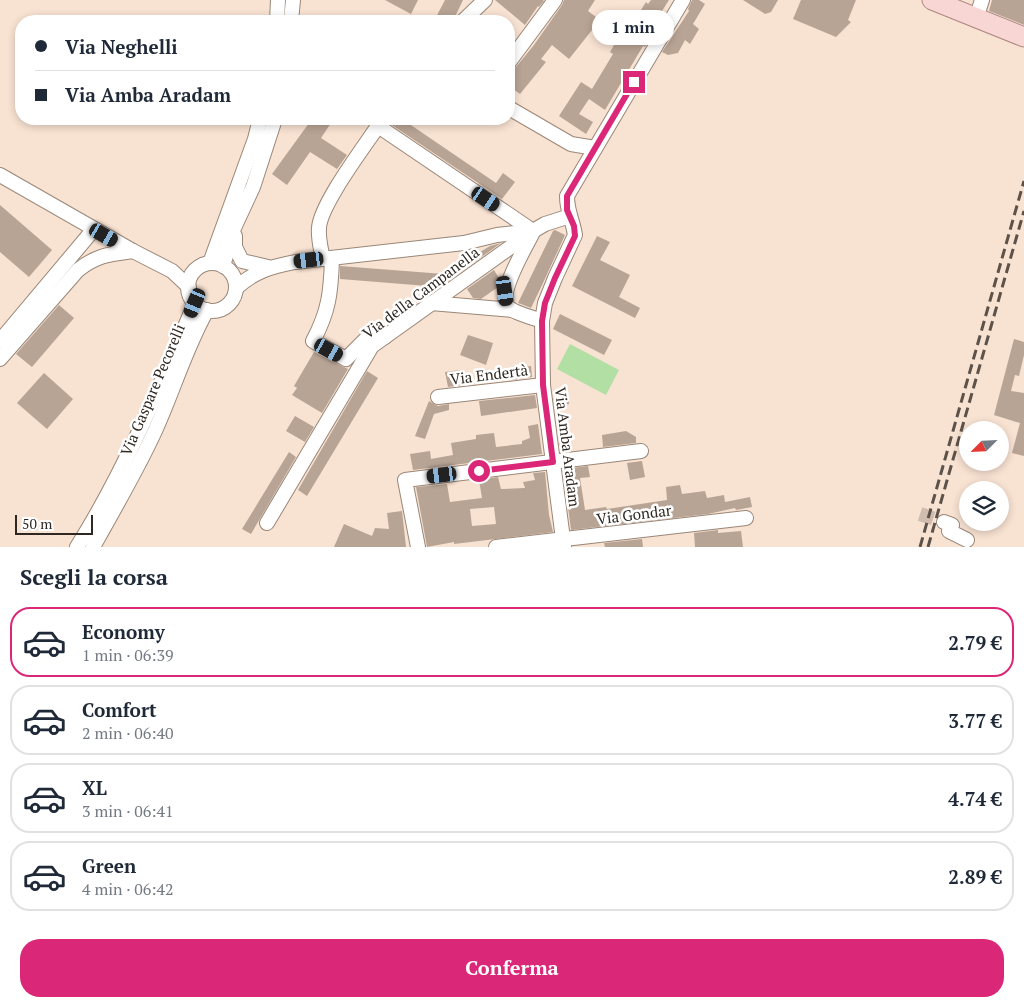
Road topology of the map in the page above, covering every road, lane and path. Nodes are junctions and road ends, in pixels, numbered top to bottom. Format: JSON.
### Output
{"nodes":[{"id":1,"x":278,"y":0,"type":"edge"},
{"id":2,"x":293,"y":0,"type":"edge"},
{"id":3,"x":484,"y":0,"type":"edge"},
{"id":4,"x":554,"y":0,"type":"edge"},
{"id":5,"x":683,"y":0,"type":"edge"},
{"id":6,"x":932,"y":0,"type":"edge"},
{"id":7,"x":982,"y":0,"type":"edge"},
{"id":8,"x":277,"y":15,"type":"edge"},
{"id":9,"x":292,"y":15,"type":"edge"},
{"id":10,"x":469,"y":15,"type":"edge"},
{"id":11,"x":976,"y":19,"type":"junction"},
{"id":12,"x":1024,"y":37,"type":"edge"},
{"id":13,"x":515,"y":54,"type":"edge"},
{"id":14,"x":515,"y":111,"type":"edge"},
{"id":15,"x":258,"y":125,"type":"edge"},
{"id":16,"x":273,"y":125,"type":"edge"},
{"id":17,"x":595,"y":148,"type":"junction"},
{"id":18,"x":0,"y":175,"type":"edge"},
{"id":19,"x":570,"y":216,"type":"junction"},
{"id":20,"x":234,"y":228,"type":"junction"},
{"id":21,"x":533,"y":231,"type":"junction"},
{"id":22,"x":99,"y":232,"type":"junction"},
{"id":23,"x":84,"y":242,"type":"junction"},
{"id":24,"x":133,"y":251,"type":"junction"},
{"id":25,"x":100,"y":256,"type":"junction"},
{"id":26,"x":328,"y":258,"type":"junction"},
{"id":27,"x":269,"y":268,"type":"junction"},
{"id":28,"x":196,"y":270,"type":"junction"},
{"id":29,"x":172,"y":271,"type":"junction"},
{"id":30,"x":225,"y":273,"type":"junction"},
{"id":31,"x":189,"y":287,"type":"junction"},
{"id":32,"x":431,"y":303,"type":"junction"},
{"id":33,"x":201,"y":306,"type":"junction"},
{"id":34,"x":512,"y":310,"type":"junction"},
{"id":35,"x":542,"y":321,"type":"junction"},
{"id":36,"x":385,"y":337,"type":"junction"},
{"id":37,"x":0,"y":341,"type":"edge"},
{"id":38,"x":0,"y":359,"type":"edge"},
{"id":39,"x":543,"y":385,"type":"junction"},
{"id":40,"x":438,"y":397,"type":"dead end"},
{"id":41,"x":641,"y":451,"type":"dead end"},
{"id":42,"x":553,"y":462,"type":"junction"},
{"id":43,"x":746,"y":518,"type":"dead end"},
{"id":44,"x":944,"y":522,"type":"tunnel mouth"},
{"id":45,"x":267,"y":523,"type":"dead end"},
{"id":46,"x":967,"y":540,"type":"dead end"},
{"id":47,"x":563,"y":543,"type":"edge"},
{"id":48,"x":77,"y":547,"type":"edge"},
{"id":49,"x":93,"y":547,"type":"edge"},
{"id":50,"x":418,"y":547,"type":"edge"},
{"id":51,"x":496,"y":547,"type":"edge"}],
"edges":[{"from":1,"to":8,"type":"street"},
{"from":2,"to":9,"type":"street"},
{"from":3,"to":10,"type":"street"},
{"from":4,"to":13,"type":"street"},
{"from":5,"to":17,"type":"street","name":"Via Amba Aradam"},
{"from":6,"to":11,"type":"main road"},
{"from":7,"to":11,"type":"street"},
{"from":11,"to":12,"type":"main road"},
{"from":14,"to":17,"type":"street"},
{"from":15,"to":30,"type":"street"},
{"from":16,"to":20,"type":"street"},
{"from":17,"to":19,"type":"street","name":"Via Amba Aradam"},
{"from":18,"to":22,"type":"street"},
{"from":19,"to":21,"type":"street"},
{"from":19,"to":35,"type":"street","name":"Via Amba Aradam"},
{"from":20,"to":27,"type":"street"},
{"from":20,"to":30,"type":"street"},
{"from":21,"to":26,"type":"street"},
{"from":21,"to":26,"type":"street"},
{"from":21,"to":32,"type":"street","name":"Via della Campanella"},
{"from":21,"to":34,"type":"street"},
{"from":22,"to":23,"type":"street"},
{"from":22,"to":24,"type":"street"},
{"from":22,"to":25,"type":"street"},
{"from":23,"to":25,"type":"street"},
{"from":23,"to":37,"type":"street"},
{"from":24,"to":25,"type":"street"},
{"from":24,"to":29,"type":"street"},
{"from":25,"to":38,"type":"street"},
{"from":26,"to":27,"type":"street"},
{"from":26,"to":36,"type":"street"},
{"from":27,"to":30,"type":"street"},
{"from":28,"to":29,"type":"street"},
{"from":28,"to":30,"type":"street"},
{"from":28,"to":31,"type":"street"},
{"from":29,"to":31,"type":"street"},
{"from":30,"to":33,"type":"street"},
{"from":31,"to":33,"type":"street"},
{"from":32,"to":34,"type":"street"},
{"from":32,"to":36,"type":"street","name":"Via della Campanella"},
{"from":33,"to":48,"type":"street","name":"Via Gaspare Pecorelli"},
{"from":33,"to":49,"type":"street","name":"Via Gaspare Pecorelli"},
{"from":34,"to":35,"type":"street"},
{"from":35,"to":39,"type":"street","name":"Via Amba Aradam"},
{"from":36,"to":45,"type":"street","name":"Via della Campanella"},
{"from":39,"to":40,"type":"street","name":"Via Endertà"},
{"from":39,"to":42,"type":"street","name":"Via Amba Aradam"},
{"from":41,"to":42,"type":"street"},
{"from":42,"to":47,"type":"street","name":"Via Amba Aradam"},
{"from":42,"to":50,"type":"street"},
{"from":43,"to":47,"type":"street","name":"Via Gondar"},
{"from":44,"to":46,"type":"street"},
{"from":47,"to":51,"type":"street","name":"Via Gondar"}]}
